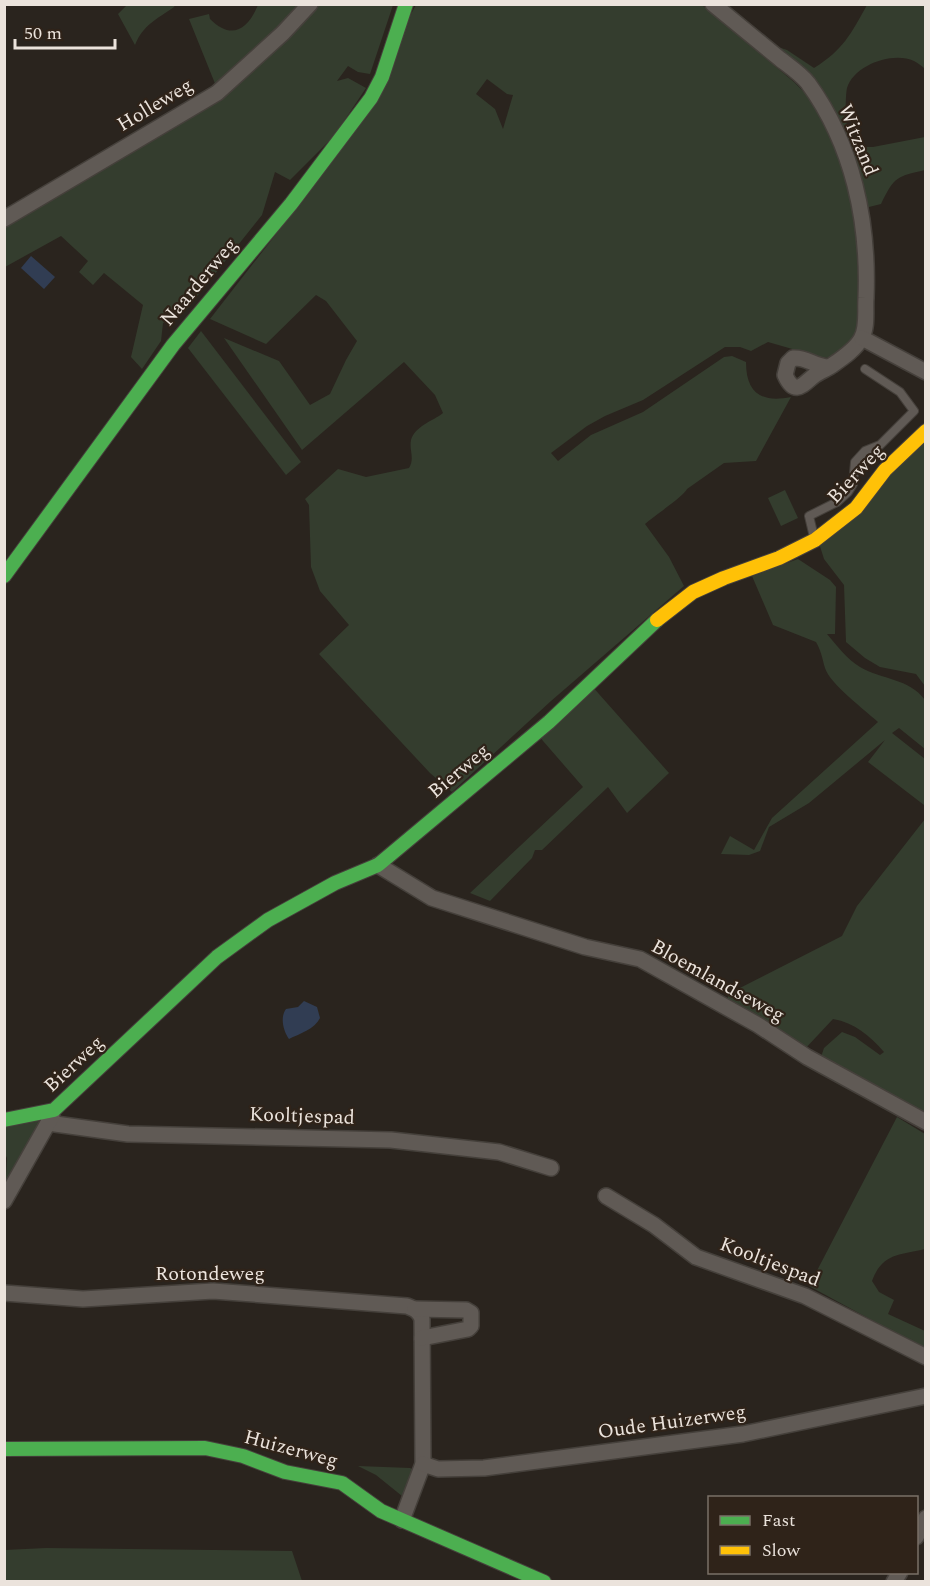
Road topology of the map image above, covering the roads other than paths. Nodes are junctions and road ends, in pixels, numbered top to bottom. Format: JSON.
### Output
{"nodes":[{"id":1,"x":310,"y":4,"type":"edge"},
{"id":2,"x":406,"y":4,"type":"edge"},
{"id":3,"x":713,"y":4,"type":"edge"},
{"id":4,"x":4,"y":219,"type":"edge"},
{"id":5,"x":862,"y":338,"type":"junction"},
{"id":6,"x":829,"y":367,"type":"dead end"},
{"id":7,"x":865,"y":369,"type":"dead end"},
{"id":8,"x":926,"y":372,"type":"edge"},
{"id":9,"x":926,"y":431,"type":"edge"},
{"id":10,"x":815,"y":540,"type":"junction"},
{"id":11,"x":4,"y":576,"type":"edge"},
{"id":12,"x":378,"y":865,"type":"junction"},
{"id":13,"x":51,"y":1117,"type":"junction"},
{"id":14,"x":4,"y":1120,"type":"edge"},
{"id":15,"x":926,"y":1122,"type":"edge"},
{"id":16,"x":551,"y":1168,"type":"dead end"},
{"id":17,"x":606,"y":1196,"type":"dead end"},
{"id":18,"x":4,"y":1202,"type":"edge"},
{"id":19,"x":4,"y":1293,"type":"edge"},
{"id":20,"x":415,"y":1308,"type":"junction"},
{"id":21,"x":422,"y":1338,"type":"junction"},
{"id":22,"x":926,"y":1357,"type":"edge"},
{"id":23,"x":926,"y":1396,"type":"edge"},
{"id":24,"x":4,"y":1449,"type":"edge"},
{"id":25,"x":423,"y":1464,"type":"junction"},
{"id":26,"x":926,"y":1518,"type":"edge"},
{"id":27,"x":402,"y":1520,"type":"junction"},
{"id":28,"x":918,"y":1533,"type":"edge"},
{"id":29,"x":544,"y":1581,"type":"edge"}],
"edges":[{"from":1,"to":4,"type":"street","name":"Holleweg"},
{"from":2,"to":11,"type":"main road","name":"Naarderweg"},
{"from":3,"to":5,"type":"street","name":"Witzand"},
{"from":5,"to":6,"type":"street"},
{"from":5,"to":8,"type":"street"},
{"from":7,"to":10,"type":"lane"},
{"from":9,"to":10,"type":"main road","name":"Bierweg"},
{"from":10,"to":12,"type":"main road","name":"Bierweg"},
{"from":12,"to":13,"type":"main road","name":"Bierweg"},
{"from":12,"to":15,"type":"street","name":"Bloemlandseweg"},
{"from":13,"to":14,"type":"main road","name":"Bierweg"},
{"from":13,"to":16,"type":"street","name":"Kooltjespad"},
{"from":13,"to":18,"type":"street"},
{"from":17,"to":22,"type":"street","name":"Kooltjespad"},
{"from":19,"to":20,"type":"street","name":"Rotondeweg"},
{"from":20,"to":21,"type":"street"},
{"from":20,"to":21,"type":"street","name":"Rotondeweg"},
{"from":21,"to":25,"type":"street"},
{"from":23,"to":25,"type":"street","name":"Oude Huizerweg"},
{"from":24,"to":27,"type":"main road","name":"Huizerweg"},
{"from":25,"to":27,"type":"street"},
{"from":26,"to":28,"type":"street"},
{"from":27,"to":29,"type":"main road","name":"Huizerweg"}]}
